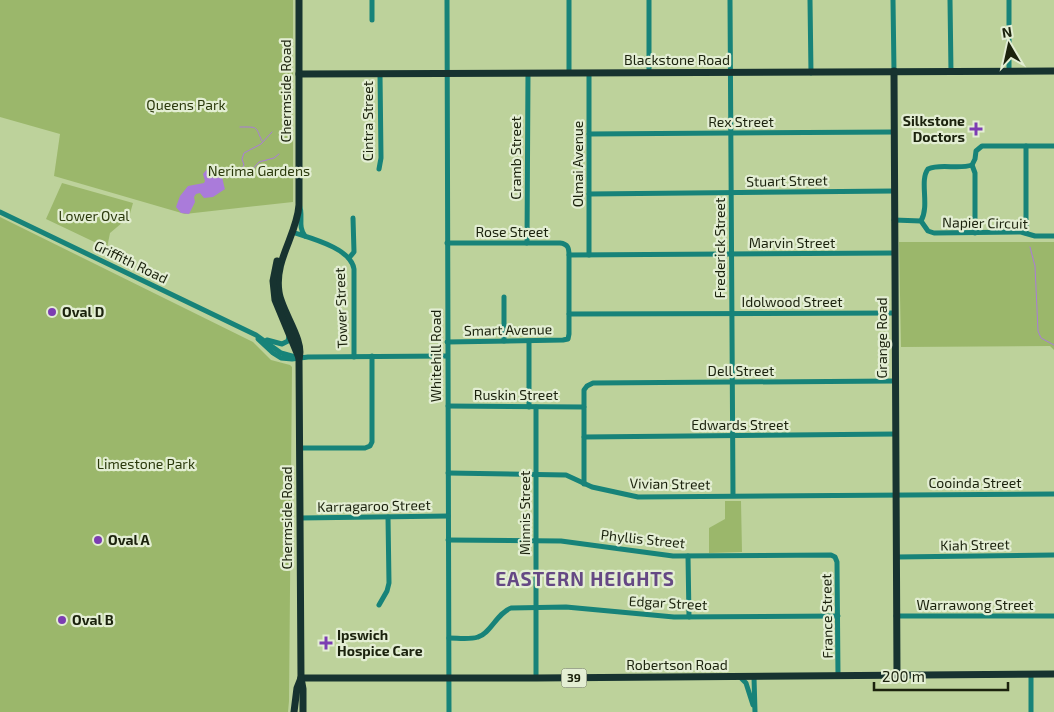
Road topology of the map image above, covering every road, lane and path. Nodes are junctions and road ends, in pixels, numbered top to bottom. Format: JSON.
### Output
{"nodes":[{"id":1,"x":299,"y":0,"type":"edge"},
{"id":2,"x":372,"y":0,"type":"edge"},
{"id":3,"x":447,"y":0,"type":"edge"},
{"id":4,"x":569,"y":0,"type":"edge"},
{"id":5,"x":649,"y":0,"type":"edge"},
{"id":6,"x":730,"y":0,"type":"edge"},
{"id":7,"x":810,"y":0,"type":"edge"},
{"id":8,"x":893,"y":0,"type":"edge"},
{"id":9,"x":950,"y":0,"type":"edge"},
{"id":10,"x":1009,"y":0,"type":"edge"},
{"id":11,"x":372,"y":20,"type":"dead end"},
{"id":12,"x":894,"y":71,"type":"junction"},
{"id":13,"x":649,"y":72,"type":"junction"},
{"id":14,"x":730,"y":72,"type":"junction"},
{"id":15,"x":951,"y":72,"type":"junction"},
{"id":16,"x":1009,"y":72,"type":"junction"},
{"id":17,"x":1054,"y":72,"type":"edge"},
{"id":18,"x":447,"y":73,"type":"junction"},
{"id":19,"x":528,"y":73,"type":"junction"},
{"id":20,"x":569,"y":73,"type":"junction"},
{"id":21,"x":589,"y":73,"type":"junction"},
{"id":22,"x":811,"y":73,"type":"junction"},
{"id":23,"x":299,"y":74,"type":"junction"},
{"id":24,"x":380,"y":74,"type":"junction"},
{"id":25,"x":894,"y":132,"type":"junction"},
{"id":26,"x":730,"y":133,"type":"junction"},
{"id":27,"x":589,"y":134,"type":"junction"},
{"id":28,"x":1026,"y":146,"type":"junction"},
{"id":29,"x":1054,"y":146,"type":"edge"},
{"id":30,"x":972,"y":165,"type":"junction"},
{"id":31,"x":379,"y":169,"type":"dead end"},
{"id":32,"x":894,"y":191,"type":"junction"},
{"id":33,"x":731,"y":193,"type":"junction"},
{"id":34,"x":589,"y":194,"type":"junction"},
{"id":35,"x":299,"y":204,"type":"junction"},
{"id":36,"x":0,"y":212,"type":"edge"},
{"id":37,"x":353,"y":218,"type":"dead end"},
{"id":38,"x":894,"y":220,"type":"junction"},
{"id":39,"x":921,"y":221,"type":"junction"},
{"id":40,"x":292,"y":232,"type":"junction"},
{"id":41,"x":975,"y":233,"type":"junction"},
{"id":42,"x":1026,"y":233,"type":"junction"},
{"id":43,"x":1054,"y":236,"type":"edge"},
{"id":44,"x":306,"y":237,"type":"junction"},
{"id":45,"x":288,"y":240,"type":"junction"},
{"id":46,"x":527,"y":243,"type":"junction"},
{"id":47,"x":447,"y":244,"type":"junction"},
{"id":48,"x":894,"y":253,"type":"junction"},
{"id":49,"x":731,"y":254,"type":"junction"},
{"id":50,"x":569,"y":255,"type":"junction"},
{"id":51,"x":589,"y":255,"type":"junction"},
{"id":52,"x":349,"y":258,"type":"junction"},
{"id":53,"x":504,"y":297,"type":"dead end"},
{"id":54,"x":895,"y":313,"type":"junction"},
{"id":55,"x":569,"y":314,"type":"junction"},
{"id":56,"x":732,"y":314,"type":"junction"},
{"id":57,"x":252,"y":333,"type":"junction"},
{"id":58,"x":289,"y":336,"type":"junction"},
{"id":59,"x":264,"y":340,"type":"junction"},
{"id":60,"x":504,"y":341,"type":"junction"},
{"id":61,"x":529,"y":341,"type":"junction"},
{"id":62,"x":447,"y":342,"type":"junction"},
{"id":63,"x":372,"y":356,"type":"junction"},
{"id":64,"x":448,"y":356,"type":"junction"},
{"id":65,"x":354,"y":357,"type":"junction"},
{"id":66,"x":299,"y":358,"type":"junction"},
{"id":67,"x":895,"y":381,"type":"junction"},
{"id":68,"x":732,"y":382,"type":"junction"},
{"id":69,"x":448,"y":406,"type":"junction"},
{"id":70,"x":529,"y":407,"type":"junction"},
{"id":71,"x":536,"y":407,"type":"junction"},
{"id":72,"x":584,"y":407,"type":"junction"},
{"id":73,"x":896,"y":434,"type":"junction"},
{"id":74,"x":732,"y":436,"type":"junction"},
{"id":75,"x":584,"y":437,"type":"junction"},
{"id":76,"x":300,"y":448,"type":"junction"},
{"id":77,"x":448,"y":473,"type":"junction"},
{"id":78,"x":536,"y":474,"type":"junction"},
{"id":79,"x":584,"y":484,"type":"junction"},
{"id":80,"x":1054,"y":494,"type":"edge"},
{"id":81,"x":896,"y":495,"type":"junction"},
{"id":82,"x":732,"y":496,"type":"junction"},
{"id":83,"x":448,"y":516,"type":"junction"},
{"id":84,"x":388,"y":517,"type":"junction"},
{"id":85,"x":300,"y":518,"type":"junction"},
{"id":86,"x":448,"y":540,"type":"junction"},
{"id":87,"x":536,"y":541,"type":"junction"},
{"id":88,"x":1054,"y":555,"type":"edge"},
{"id":89,"x":688,"y":556,"type":"junction"},
{"id":90,"x":835,"y":557,"type":"joint"},
{"id":91,"x":896,"y":557,"type":"junction"},
{"id":92,"x":379,"y":605,"type":"dead end"},
{"id":93,"x":536,"y":608,"type":"junction"},
{"id":94,"x":838,"y":616,"type":"junction"},
{"id":95,"x":896,"y":616,"type":"junction"},
{"id":96,"x":1054,"y":616,"type":"edge"},
{"id":97,"x":689,"y":617,"type":"junction"},
{"id":98,"x":449,"y":638,"type":"junction"},
{"id":99,"x":1054,"y":674,"type":"edge"},
{"id":100,"x":897,"y":675,"type":"junction"},
{"id":101,"x":1031,"y":675,"type":"junction"},
{"id":102,"x":838,"y":676,"type":"junction"},
{"id":103,"x":740,"y":677,"type":"junction"},
{"id":104,"x":754,"y":677,"type":"junction"},
{"id":105,"x":301,"y":678,"type":"junction"},
{"id":106,"x":536,"y":678,"type":"junction"},
{"id":107,"x":449,"y":679,"type":"junction"},
{"id":108,"x":754,"y":710,"type":"edge"},
{"id":109,"x":294,"y":712,"type":"edge"},
{"id":110,"x":303,"y":712,"type":"edge"},
{"id":111,"x":450,"y":712,"type":"edge"},
{"id":112,"x":1031,"y":712,"type":"edge"}],
"edges":[{"from":1,"to":23,"type":"main road","name":"Chermside Road"},
{"from":2,"to":11,"type":"street"},
{"from":3,"to":18,"type":"street","name":"Whitehill Road"},
{"from":4,"to":20,"type":"street"},
{"from":5,"to":13,"type":"street"},
{"from":6,"to":14,"type":"street","name":"Frederick Street"},
{"from":7,"to":22,"type":"street"},
{"from":8,"to":12,"type":"street","name":"Grange Road"},
{"from":9,"to":15,"type":"street"},
{"from":10,"to":16,"type":"street"},
{"from":12,"to":15,"type":"main road","name":"Blackstone Road"},
{"from":12,"to":22,"type":"main road","name":"Blackstone Road"},
{"from":12,"to":25,"type":"main road","name":"Grange Road"},
{"from":13,"to":14,"type":"main road","name":"Blackstone Road"},
{"from":13,"to":21,"type":"main road","name":"Blackstone Road"},
{"from":14,"to":22,"type":"main road","name":"Blackstone Road"},
{"from":14,"to":26,"type":"street","name":"Frederick Street"},
{"from":15,"to":16,"type":"main road","name":"Blackstone Road"},
{"from":16,"to":17,"type":"main road","name":"Blackstone Road"},
{"from":18,"to":19,"type":"main road","name":"Blackstone Road"},
{"from":18,"to":24,"type":"main road","name":"Blackstone Road"},
{"from":18,"to":47,"type":"street","name":"Whitehill Road"},
{"from":19,"to":20,"type":"main road","name":"Blackstone Road"},
{"from":19,"to":46,"type":"street","name":"Cramb Street"},
{"from":20,"to":21,"type":"main road","name":"Blackstone Road"},
{"from":21,"to":27,"type":"street","name":"Olmai Avenue"},
{"from":23,"to":24,"type":"main road","name":"Blackstone Road"},
{"from":23,"to":35,"type":"main road","name":"Chermside Road"},
{"from":24,"to":31,"type":"street","name":"Cintra Street"},
{"from":25,"to":26,"type":"street","name":"Rex Street"},
{"from":25,"to":32,"type":"main road","name":"Grange Road"},
{"from":26,"to":27,"type":"street","name":"Rex Street"},
{"from":26,"to":33,"type":"street","name":"Frederick Street"},
{"from":27,"to":34,"type":"street","name":"Olmai Avenue"},
{"from":28,"to":29,"type":"street"},
{"from":28,"to":30,"type":"street"},
{"from":28,"to":42,"type":"street"},
{"from":30,"to":39,"type":"street","name":"Napier Circuit"},
{"from":30,"to":41,"type":"street"},
{"from":32,"to":33,"type":"street","name":"Stuart Street"},
{"from":32,"to":38,"type":"main road","name":"Grange Road"},
{"from":33,"to":34,"type":"street","name":"Stuart Street"},
{"from":33,"to":49,"type":"street","name":"Frederick Street"},
{"from":34,"to":51,"type":"street","name":"Olmai Avenue"},
{"from":35,"to":40,"type":"main road","name":"Chermside Road"},
{"from":35,"to":44,"type":"street"},
{"from":36,"to":57,"type":"street","name":"Griffith Road"},
{"from":37,"to":52,"type":"street","name":"Tower Street"},
{"from":38,"to":39,"type":"street","name":"Napier Circuit"},
{"from":38,"to":48,"type":"main road","name":"Grange Road"},
{"from":39,"to":41,"type":"street","name":"Napier Circuit"},
{"from":40,"to":44,"type":"street","name":"Tower Street"},
{"from":40,"to":45,"type":"main road","name":"Chermside Road"},
{"from":41,"to":42,"type":"street","name":"Napier Circuit"},
{"from":42,"to":43,"type":"street","name":"Napier Circuit"},
{"from":44,"to":52,"type":"street","name":"Tower Street"},
{"from":45,"to":58,"type":"main road","name":"Chermside Road"},
{"from":45,"to":66,"type":"main road","name":"Chermside Road"},
{"from":46,"to":47,"type":"street","name":"Rose Street"},
{"from":46,"to":50,"type":"street","name":"Rose Street"},
{"from":47,"to":62,"type":"street","name":"Whitehill Road"},
{"from":48,"to":49,"type":"street","name":"Marvin Street"},
{"from":48,"to":54,"type":"main road","name":"Grange Road"},
{"from":49,"to":51,"type":"street","name":"Marvin Street"},
{"from":49,"to":56,"type":"street","name":"Frederick Street"},
{"from":50,"to":51,"type":"street","name":"Marvin Street"},
{"from":50,"to":55,"type":"street"},
{"from":52,"to":65,"type":"street","name":"Tower Street"},
{"from":53,"to":60,"type":"street"},
{"from":54,"to":56,"type":"street","name":"Idolwood Street"},
{"from":54,"to":67,"type":"main road","name":"Grange Road"},
{"from":55,"to":56,"type":"street","name":"Idolwood Street"},
{"from":55,"to":61,"type":"street","name":"Smart Avenue"},
{"from":56,"to":68,"type":"street","name":"Frederick Street"},
{"from":57,"to":59,"type":"street","name":"Griffith Road"},
{"from":57,"to":66,"type":"street","name":"Griffith Road"},
{"from":58,"to":59,"type":"street"},
{"from":58,"to":66,"type":"main road","name":"Chermside Road"},
{"from":59,"to":66,"type":"street","name":"Griffith Road"},
{"from":60,"to":61,"type":"street","name":"Smart Avenue"},
{"from":60,"to":62,"type":"street","name":"Smart Avenue"},
{"from":61,"to":70,"type":"street"},
{"from":62,"to":64,"type":"street","name":"Whitehill Road"},
{"from":63,"to":64,"type":"street","name":"Griffith Road"},
{"from":63,"to":65,"type":"street","name":"Griffith Road"},
{"from":63,"to":76,"type":"street"},
{"from":64,"to":69,"type":"street","name":"Whitehill Road"},
{"from":65,"to":66,"type":"street","name":"Griffith Road"},
{"from":66,"to":76,"type":"main road","name":"Chermside Road"},
{"from":67,"to":68,"type":"street","name":"Dell Street"},
{"from":67,"to":73,"type":"main road","name":"Grange Road"},
{"from":68,"to":72,"type":"street","name":"Dell Street"},
{"from":68,"to":74,"type":"street","name":"Frederick Street"},
{"from":69,"to":70,"type":"street","name":"Ruskin Street"},
{"from":69,"to":77,"type":"street","name":"Whitehill Road"},
{"from":70,"to":71,"type":"street","name":"Ruskin Street"},
{"from":71,"to":72,"type":"street","name":"Ruskin Street"},
{"from":71,"to":78,"type":"street","name":"Minnis Street"},
{"from":72,"to":75,"type":"street"},
{"from":73,"to":74,"type":"street","name":"Edwards Street"},
{"from":73,"to":81,"type":"main road","name":"Grange Road"},
{"from":74,"to":75,"type":"street","name":"Edwards Street"},
{"from":74,"to":82,"type":"street","name":"Frederick Street"},
{"from":75,"to":79,"type":"street"},
{"from":76,"to":85,"type":"main road","name":"Chermside Road"},
{"from":77,"to":78,"type":"street","name":"Vivian Street"},
{"from":77,"to":83,"type":"street","name":"Whitehill Road"},
{"from":78,"to":79,"type":"street","name":"Vivian Street"},
{"from":78,"to":87,"type":"street","name":"Minnis Street"},
{"from":79,"to":82,"type":"street","name":"Vivian Street"},
{"from":80,"to":81,"type":"street","name":"Cooinda Street"},
{"from":81,"to":82,"type":"street","name":"Vivian Street"},
{"from":81,"to":91,"type":"main road","name":"Grange Road"},
{"from":83,"to":84,"type":"street","name":"Karragaroo Street"},
{"from":83,"to":86,"type":"street","name":"Whitehill Road"},
{"from":84,"to":85,"type":"street","name":"Karragaroo Street"},
{"from":84,"to":92,"type":"street"},
{"from":85,"to":105,"type":"main road","name":"Chermside Road"},
{"from":86,"to":87,"type":"street","name":"Phyllis Street"},
{"from":86,"to":98,"type":"street","name":"Whitehill Road"},
{"from":87,"to":89,"type":"street","name":"Phyllis Street"},
{"from":87,"to":93,"type":"street","name":"Minnis Street"},
{"from":88,"to":91,"type":"street","name":"Kiah Street"},
{"from":89,"to":90,"type":"street","name":"Phyllis Street"},
{"from":89,"to":97,"type":"street"},
{"from":90,"to":94,"type":"street","name":"France Street"},
{"from":91,"to":95,"type":"main road","name":"Grange Road"},
{"from":93,"to":97,"type":"street","name":"Edgar Street"},
{"from":93,"to":98,"type":"street","name":"Edgar Street"},
{"from":93,"to":106,"type":"street","name":"Minnis Street"},
{"from":94,"to":97,"type":"street","name":"Edgar Street"},
{"from":94,"to":102,"type":"street","name":"France Street"},
{"from":95,"to":96,"type":"street","name":"Warrawong Street"},
{"from":95,"to":100,"type":"main road","name":"Grange Road"},
{"from":98,"to":107,"type":"street","name":"Whitehill Road"},
{"from":99,"to":101,"type":"main road","name":"Robertson Road","number":"39"},
{"from":100,"to":101,"type":"main road","name":"Robertson Road","number":"39"},
{"from":100,"to":102,"type":"main road","name":"Robertson Road","number":"39"},
{"from":101,"to":112,"type":"street"},
{"from":102,"to":104,"type":"main road","name":"Robertson Road","number":"39"},
{"from":103,"to":104,"type":"main road","name":"Robertson Road","number":"39"},
{"from":103,"to":106,"type":"main road","name":"Robertson Road","number":"39"},
{"from":103,"to":108,"type":"street"},
{"from":104,"to":108,"type":"street"},
{"from":105,"to":107,"type":"main road","name":"Robertson Road","number":"39"},
{"from":105,"to":109,"type":"main road","name":"Chermside Road"},
{"from":105,"to":110,"type":"main road","name":"Chermside Road"},
{"from":106,"to":107,"type":"main road","name":"Robertson Road","number":"39"},
{"from":107,"to":111,"type":"street","name":"Whitehill Road"}]}
